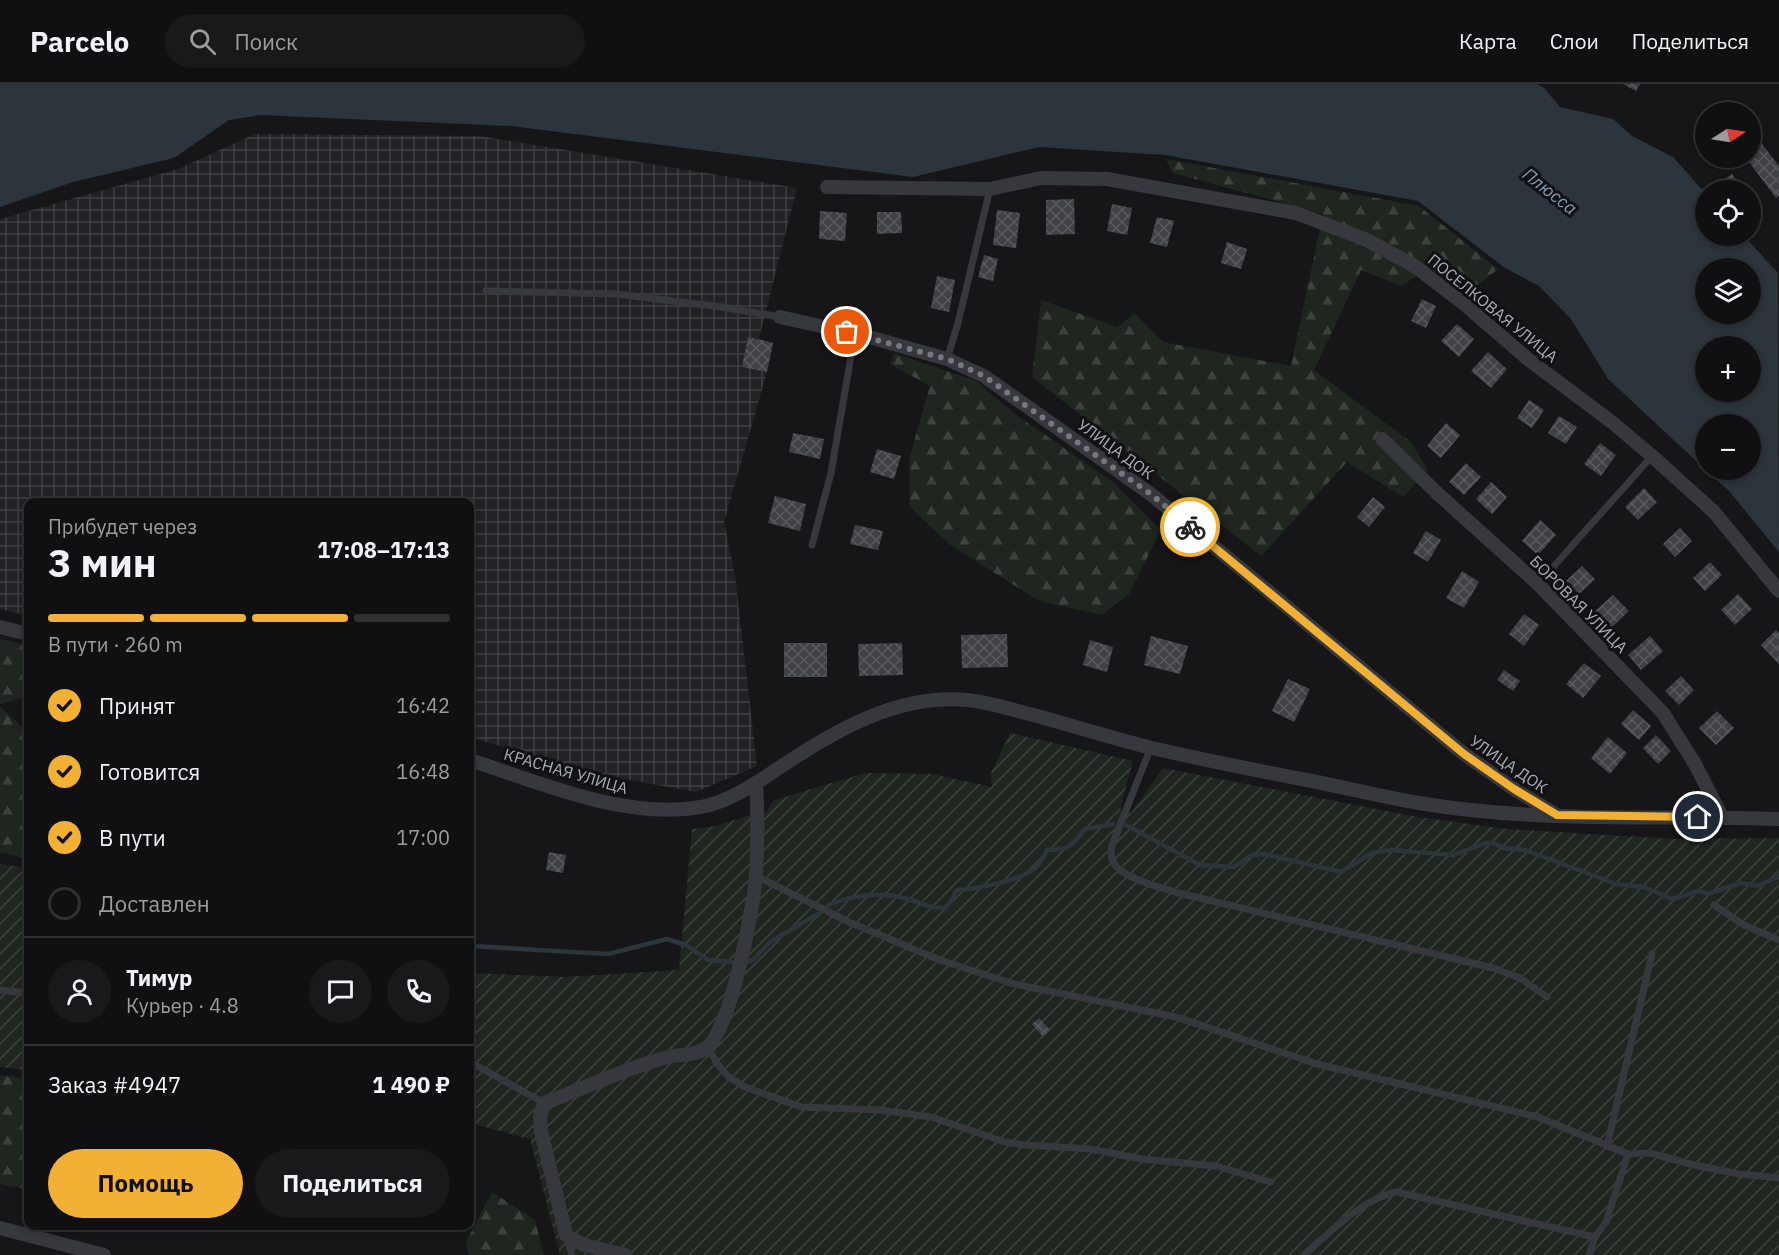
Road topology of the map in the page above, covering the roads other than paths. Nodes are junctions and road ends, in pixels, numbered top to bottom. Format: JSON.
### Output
{"nodes":[{"id":1,"x":827,"y":187,"type":"dead end"},
{"id":2,"x":990,"y":189,"type":"junction"},
{"id":3,"x":486,"y":291,"type":"dead end"},
{"id":4,"x":780,"y":317,"type":"joint"},
{"id":5,"x":869,"y":337,"type":"junction"},
{"id":6,"x":947,"y":359,"type":"junction"},
{"id":7,"x":1382,"y":439,"type":"dead end"},
{"id":8,"x":1652,"y":456,"type":"junction"},
{"id":9,"x":812,"y":545,"type":"dead end"},
{"id":10,"x":1538,"y":584,"type":"junction"},
{"id":11,"x":1779,"y":591,"type":"edge"},
{"id":12,"x":0,"y":627,"type":"edge"},
{"id":13,"x":24,"y":633,"type":"edge"},
{"id":14,"x":1151,"y":747,"type":"junction"},
{"id":15,"x":474,"y":761,"type":"edge"},
{"id":16,"x":756,"y":783,"type":"junction"},
{"id":17,"x":1557,"y":815,"type":"junction"},
{"id":18,"x":1722,"y":817,"type":"junction"},
{"id":19,"x":1779,"y":819,"type":"edge"},
{"id":20,"x":756,"y":876,"type":"junction"},
{"id":21,"x":1714,"y":905,"type":"dead end"},
{"id":22,"x":1779,"y":940,"type":"edge"},
{"id":23,"x":1652,"y":954,"type":"dead end"},
{"id":24,"x":0,"y":990,"type":"edge"},
{"id":25,"x":24,"y":993,"type":"edge"},
{"id":26,"x":1546,"y":997,"type":"dead end"},
{"id":27,"x":707,"y":1047,"type":"junction"},
{"id":28,"x":474,"y":1064,"type":"edge"},
{"id":29,"x":544,"y":1103,"type":"junction"},
{"id":30,"x":1607,"y":1146,"type":"junction"},
{"id":31,"x":1628,"y":1154,"type":"junction"},
{"id":32,"x":1779,"y":1178,"type":"edge"},
{"id":33,"x":1271,"y":1182,"type":"dead end"},
{"id":34,"x":0,"y":1228,"type":"edge"},
{"id":35,"x":566,"y":1234,"type":"junction"},
{"id":36,"x":1595,"y":1236,"type":"junction"},
{"id":37,"x":104,"y":1255,"type":"edge"},
{"id":38,"x":572,"y":1255,"type":"edge"},
{"id":39,"x":626,"y":1255,"type":"edge"},
{"id":40,"x":1304,"y":1255,"type":"edge"},
{"id":41,"x":1589,"y":1255,"type":"edge"}],
"edges":[{"from":1,"to":2,"type":"street","name":"ПОСЕЛКОВАЯ УЛИЦА"},
{"from":2,"to":6,"type":"lane"},
{"from":2,"to":8,"type":"street","name":"ПОСЕЛКОВАЯ УЛИЦА"},
{"from":3,"to":4,"type":"lane"},
{"from":4,"to":5,"type":"street","name":"УЛИЦА ДОК"},
{"from":5,"to":6,"type":"street","name":"УЛИЦА ДОК"},
{"from":5,"to":9,"type":"lane"},
{"from":6,"to":17,"type":"street","name":"УЛИЦА ДОК"},
{"from":7,"to":10,"type":"street","name":"БОРОВАЯ УЛИЦА"},
{"from":8,"to":10,"type":"lane"},
{"from":8,"to":11,"type":"street","name":"ПОСЕЛКОВАЯ УЛИЦА"},
{"from":10,"to":18,"type":"street","name":"БОРОВАЯ УЛИЦА"},
{"from":12,"to":13,"type":"street"},
{"from":14,"to":16,"type":"street","name":"УЛИЦА ДОК"},
{"from":14,"to":17,"type":"street","name":"УЛИЦА ДОК"},
{"from":14,"to":26,"type":"lane"},
{"from":15,"to":16,"type":"street","name":"КРАСНАЯ УЛИЦА"},
{"from":16,"to":20,"type":"street"},
{"from":17,"to":18,"type":"street"},
{"from":18,"to":19,"type":"street"},
{"from":20,"to":27,"type":"street"},
{"from":20,"to":30,"type":"lane"},
{"from":21,"to":22,"type":"lane"},
{"from":23,"to":30,"type":"lane"},
{"from":24,"to":25,"type":"lane"},
{"from":27,"to":29,"type":"street"},
{"from":27,"to":33,"type":"lane"},
{"from":28,"to":29,"type":"lane"},
{"from":29,"to":35,"type":"street"},
{"from":30,"to":31,"type":"lane"},
{"from":31,"to":32,"type":"lane"},
{"from":31,"to":36,"type":"lane"},
{"from":34,"to":37,"type":"street"},
{"from":35,"to":38,"type":"lane"},
{"from":35,"to":39,"type":"street"},
{"from":36,"to":40,"type":"lane"},
{"from":36,"to":41,"type":"lane"}]}
